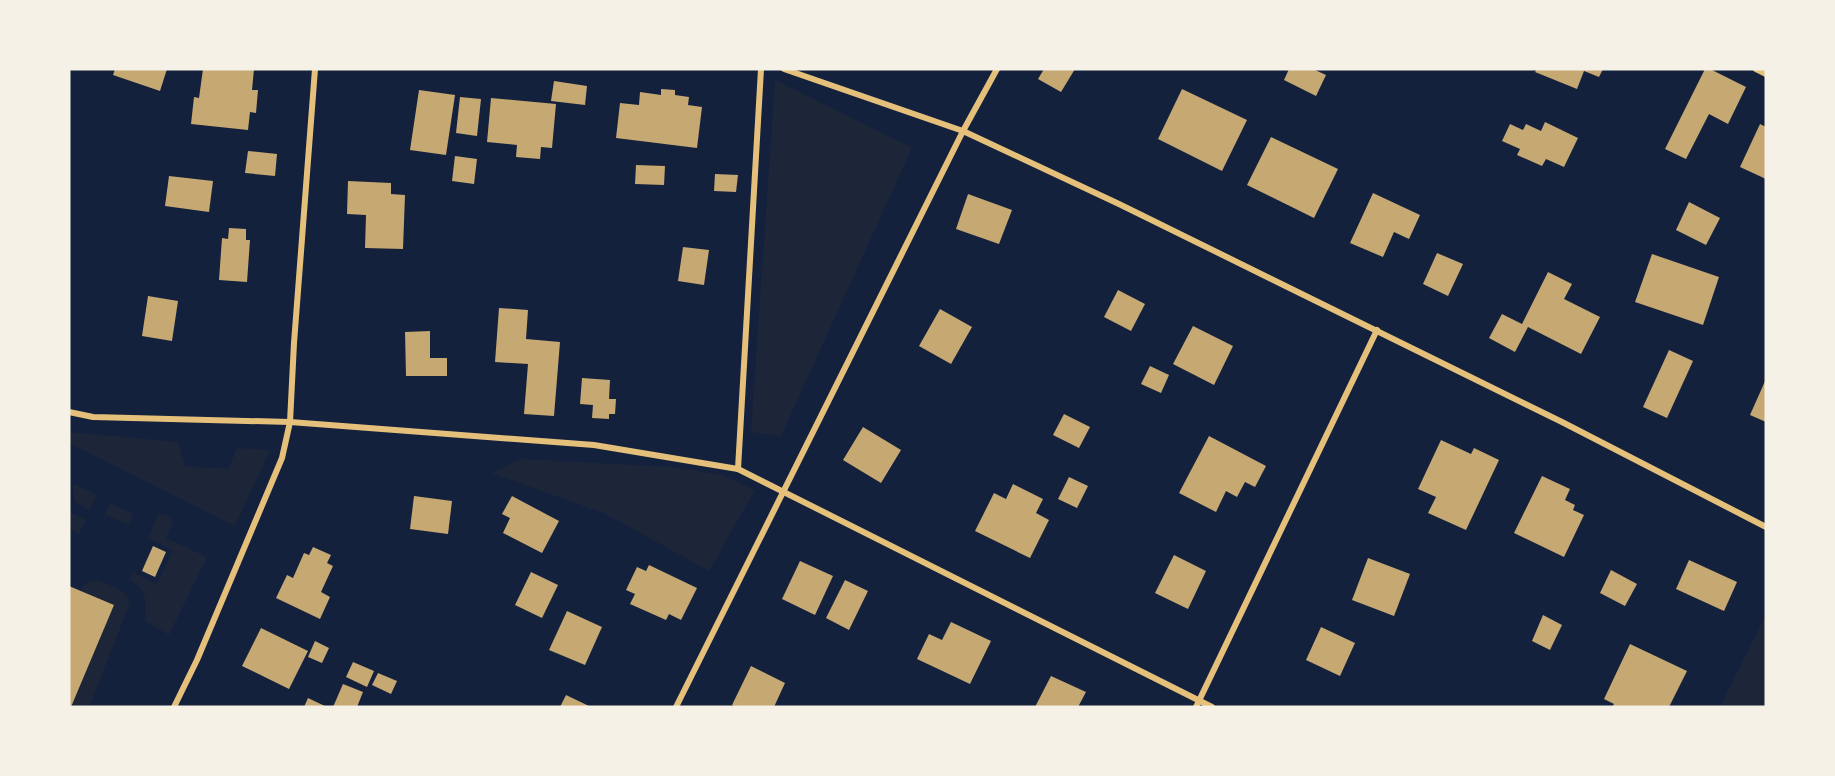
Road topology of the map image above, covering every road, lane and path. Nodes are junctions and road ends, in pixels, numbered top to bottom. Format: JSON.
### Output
{"nodes":[{"id":1,"x":315,"y":69,"type":"edge"},
{"id":2,"x":761,"y":69,"type":"edge"},
{"id":3,"x":784,"y":69,"type":"edge"},
{"id":4,"x":997,"y":69,"type":"edge"},
{"id":5,"x":1756,"y":69,"type":"edge"},
{"id":6,"x":1766,"y":74,"type":"edge"},
{"id":7,"x":963,"y":131,"type":"junction"},
{"id":8,"x":1377,"y":330,"type":"junction"},
{"id":9,"x":69,"y":412,"type":"edge"},
{"id":10,"x":290,"y":422,"type":"junction"},
{"id":11,"x":738,"y":469,"type":"junction"},
{"id":12,"x":784,"y":490,"type":"junction"},
{"id":13,"x":1766,"y":527,"type":"edge"},
{"id":14,"x":1198,"y":704,"type":"edge"},
{"id":15,"x":174,"y":707,"type":"edge"},
{"id":16,"x":676,"y":707,"type":"edge"},
{"id":17,"x":1212,"y":707,"type":"edge"}],
"edges":[{"from":1,"to":10,"type":"street"},
{"from":2,"to":11,"type":"street"},
{"from":3,"to":7,"type":"street"},
{"from":4,"to":7,"type":"street"},
{"from":5,"to":6,"type":"street"},
{"from":7,"to":8,"type":"street"},
{"from":7,"to":12,"type":"street"},
{"from":8,"to":13,"type":"street"},
{"from":8,"to":14,"type":"street"},
{"from":9,"to":10,"type":"street"},
{"from":10,"to":11,"type":"street"},
{"from":10,"to":15,"type":"street"},
{"from":11,"to":12,"type":"street"},
{"from":12,"to":14,"type":"street"},
{"from":12,"to":16,"type":"street"},
{"from":14,"to":17,"type":"street"}]}
